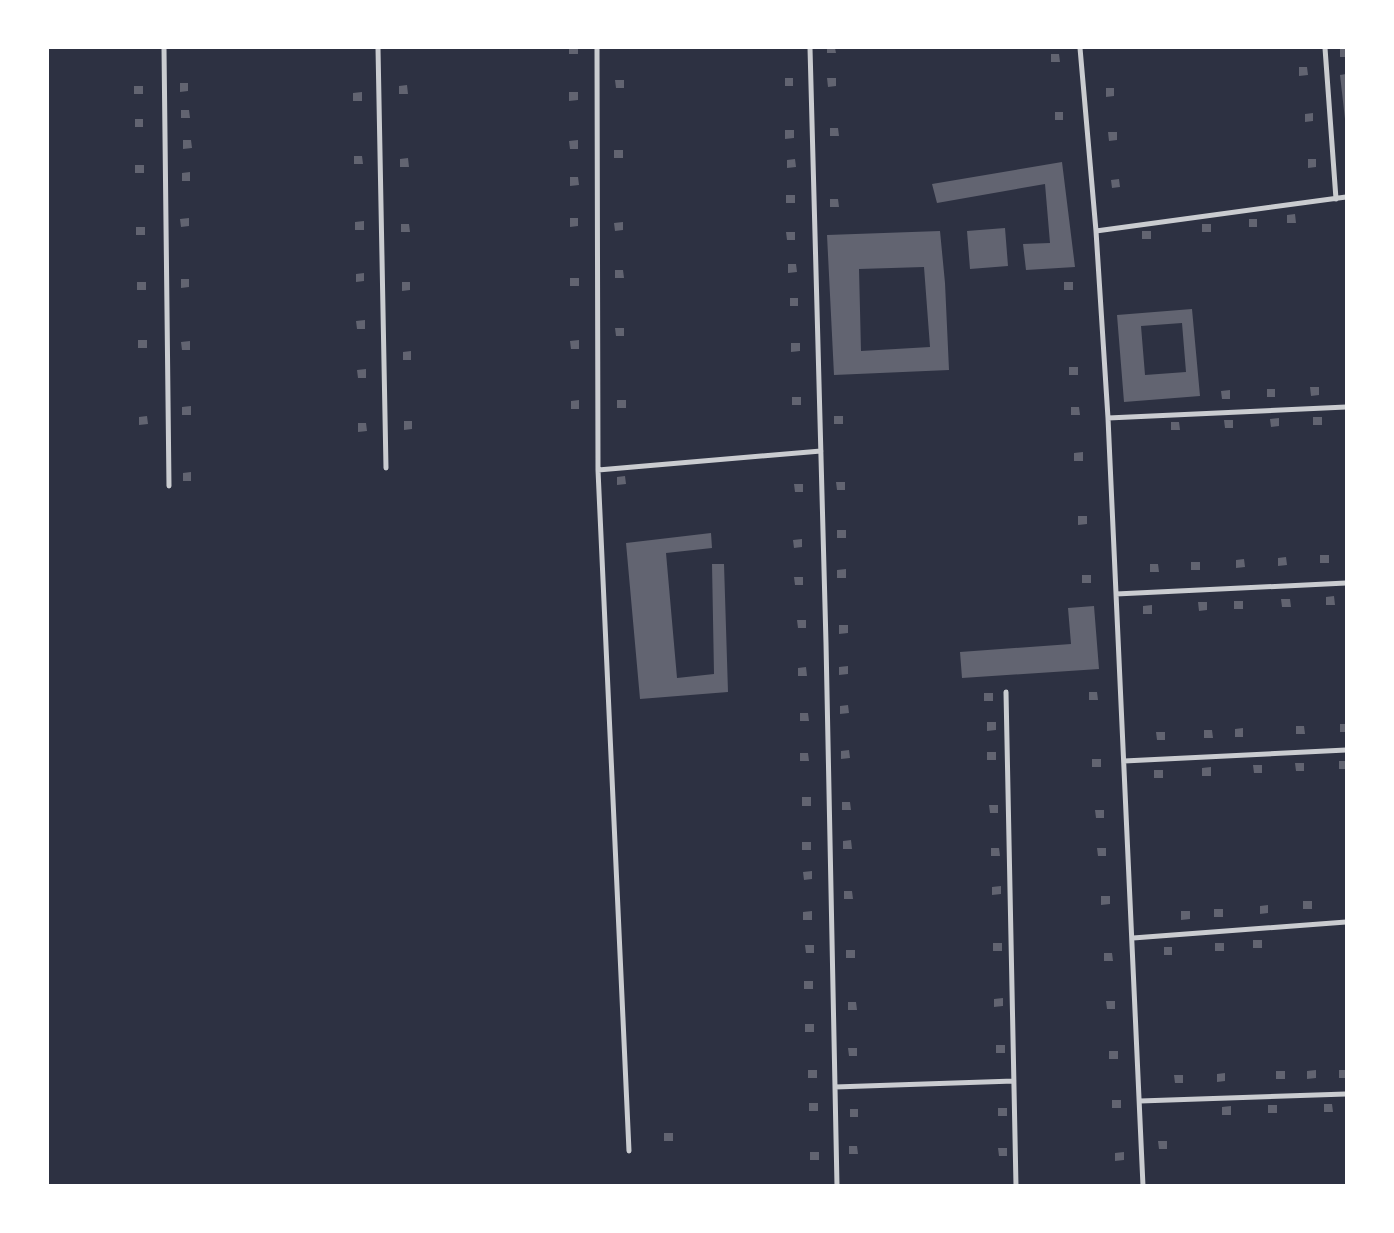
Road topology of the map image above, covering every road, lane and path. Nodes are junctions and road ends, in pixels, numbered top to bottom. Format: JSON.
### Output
{"nodes":[{"id":1,"x":164,"y":48,"type":"edge"},
{"id":2,"x":378,"y":48,"type":"edge"},
{"id":3,"x":597,"y":48,"type":"edge"},
{"id":4,"x":810,"y":48,"type":"edge"},
{"id":5,"x":1080,"y":48,"type":"edge"},
{"id":6,"x":1325,"y":48,"type":"edge"},
{"id":7,"x":1346,"y":197,"type":"edge"},
{"id":8,"x":1336,"y":199,"type":"junction"},
{"id":9,"x":1096,"y":231,"type":"junction"},
{"id":10,"x":1346,"y":407,"type":"edge"},
{"id":11,"x":1108,"y":418,"type":"junction"},
{"id":12,"x":821,"y":451,"type":"junction"},
{"id":13,"x":386,"y":468,"type":"dead end"},
{"id":14,"x":598,"y":470,"type":"junction"},
{"id":15,"x":169,"y":486,"type":"dead end"},
{"id":16,"x":1346,"y":583,"type":"edge"},
{"id":17,"x":1116,"y":594,"type":"junction"},
{"id":18,"x":1006,"y":692,"type":"dead end"},
{"id":19,"x":1346,"y":750,"type":"edge"},
{"id":20,"x":1124,"y":761,"type":"junction"},
{"id":21,"x":1346,"y":922,"type":"edge"},
{"id":22,"x":1133,"y":938,"type":"junction"},
{"id":23,"x":1014,"y":1081,"type":"junction"},
{"id":24,"x":835,"y":1087,"type":"junction"},
{"id":25,"x":1346,"y":1094,"type":"edge"},
{"id":26,"x":1140,"y":1101,"type":"junction"},
{"id":27,"x":629,"y":1151,"type":"dead end"},
{"id":28,"x":837,"y":1186,"type":"edge"},
{"id":29,"x":1016,"y":1186,"type":"edge"},
{"id":30,"x":1144,"y":1186,"type":"edge"}],
"edges":[{"from":1,"to":15,"type":"street"},
{"from":2,"to":13,"type":"street"},
{"from":3,"to":14,"type":"street"},
{"from":4,"to":12,"type":"street"},
{"from":5,"to":9,"type":"street"},
{"from":6,"to":8,"type":"street"},
{"from":7,"to":8,"type":"street"},
{"from":8,"to":9,"type":"street"},
{"from":9,"to":11,"type":"street"},
{"from":10,"to":11,"type":"street"},
{"from":11,"to":17,"type":"street"},
{"from":12,"to":14,"type":"street"},
{"from":12,"to":24,"type":"street"},
{"from":14,"to":27,"type":"street"},
{"from":16,"to":17,"type":"street"},
{"from":17,"to":20,"type":"street"},
{"from":18,"to":23,"type":"street"},
{"from":19,"to":20,"type":"street"},
{"from":20,"to":22,"type":"street"},
{"from":21,"to":22,"type":"street"},
{"from":22,"to":26,"type":"street"},
{"from":23,"to":24,"type":"street"},
{"from":23,"to":29,"type":"street"},
{"from":24,"to":28,"type":"street"},
{"from":25,"to":26,"type":"street"},
{"from":26,"to":30,"type":"street"}]}
